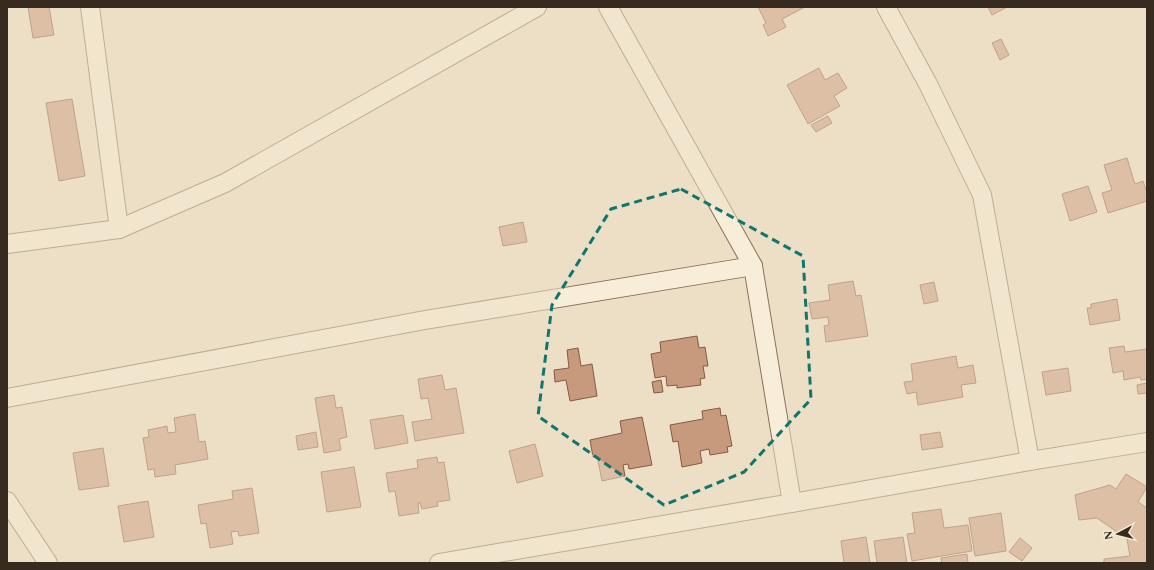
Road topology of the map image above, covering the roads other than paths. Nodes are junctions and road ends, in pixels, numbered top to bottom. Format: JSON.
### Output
{"nodes":[{"id":1,"x":90,"y":7,"type":"edge"},
{"id":2,"x":537,"y":7,"type":"edge"},
{"id":3,"x":608,"y":7,"type":"edge"},
{"id":4,"x":886,"y":7,"type":"edge"},
{"id":5,"x":119,"y":228,"type":"junction"},
{"id":6,"x":7,"y":244,"type":"edge"},
{"id":7,"x":753,"y":266,"type":"junction"},
{"id":8,"x":7,"y":398,"type":"edge"},
{"id":9,"x":1147,"y":442,"type":"edge"},
{"id":10,"x":1030,"y":460,"type":"junction"},
{"id":11,"x":7,"y":501,"type":"edge"},
{"id":12,"x":792,"y":503,"type":"junction"},
{"id":13,"x":48,"y":563,"type":"edge"},
{"id":14,"x":439,"y":563,"type":"edge"}],
"edges":[{"from":1,"to":5,"type":"street"},
{"from":2,"to":5,"type":"street"},
{"from":3,"to":7,"type":"street"},
{"from":4,"to":10,"type":"street"},
{"from":5,"to":6,"type":"street"},
{"from":7,"to":8,"type":"street"},
{"from":7,"to":12,"type":"street"},
{"from":9,"to":10,"type":"street"},
{"from":10,"to":12,"type":"street"},
{"from":11,"to":13,"type":"street"},
{"from":12,"to":14,"type":"street"}]}
